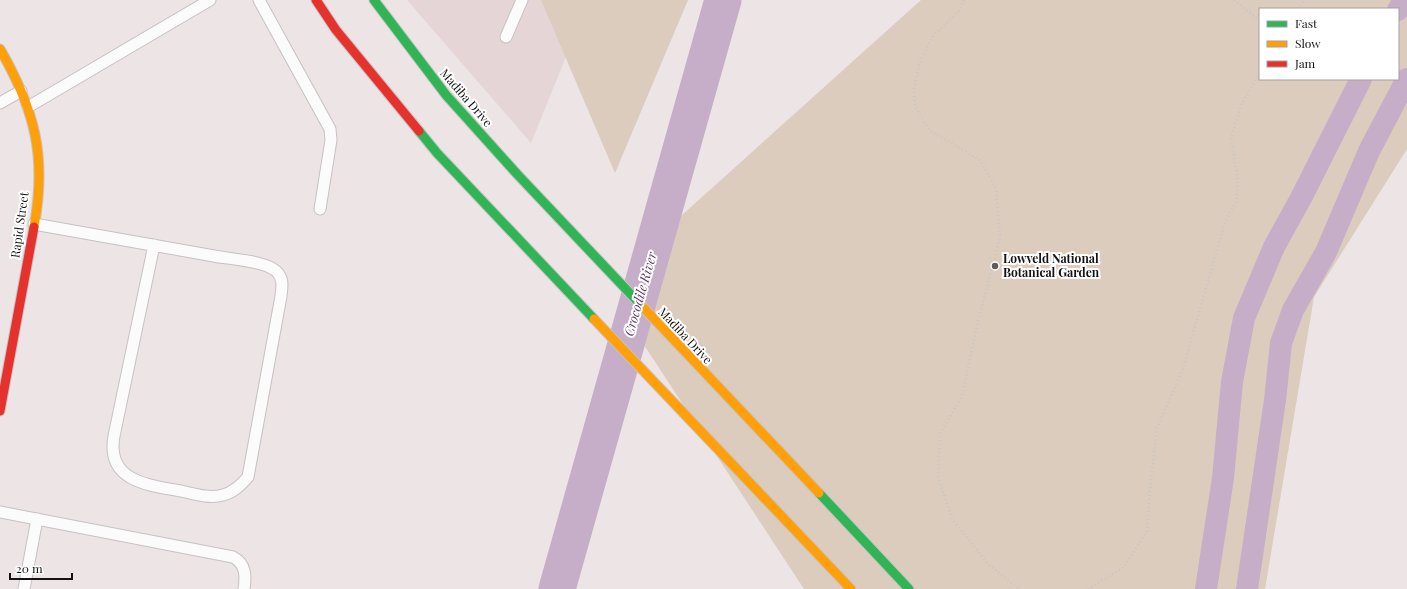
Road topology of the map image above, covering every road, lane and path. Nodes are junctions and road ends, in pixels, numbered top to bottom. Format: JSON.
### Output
{"nodes":[{"id":1,"x":210,"y":0,"type":"edge"},
{"id":2,"x":259,"y":0,"type":"edge"},
{"id":3,"x":316,"y":0,"type":"edge"},
{"id":4,"x":374,"y":0,"type":"edge"},
{"id":5,"x":522,"y":0,"type":"edge"},
{"id":6,"x":964,"y":0,"type":"edge"},
{"id":7,"x":1234,"y":0,"type":"edge"},
{"id":8,"x":1259,"y":20,"type":"edge"},
{"id":9,"x":506,"y":37,"type":"dead end"},
{"id":10,"x":0,"y":49,"type":"edge"},
{"id":11,"x":1259,"y":75,"type":"edge"},
{"id":12,"x":21,"y":91,"type":"junction"},
{"id":13,"x":0,"y":103,"type":"edge"},
{"id":14,"x":28,"y":107,"type":"junction"},
{"id":15,"x":320,"y":208,"type":"dead end"},
{"id":16,"x":34,"y":224,"type":"junction"},
{"id":17,"x":154,"y":245,"type":"junction"},
{"id":18,"x":0,"y":406,"type":"edge"},
{"id":19,"x":0,"y":512,"type":"edge"},
{"id":20,"x":37,"y":519,"type":"junction"},
{"id":21,"x":24,"y":589,"type":"edge"},
{"id":22,"x":244,"y":589,"type":"edge"},
{"id":23,"x":851,"y":589,"type":"edge"},
{"id":24,"x":909,"y":589,"type":"edge"},
{"id":25,"x":1018,"y":589,"type":"edge"},
{"id":26,"x":1088,"y":589,"type":"edge"}],
"edges":[{"from":1,"to":14,"type":"lane"},
{"from":2,"to":15,"type":"lane"},
{"from":3,"to":23,"type":"main road"},
{"from":4,"to":24,"type":"main road","name":"Madiba Drive"},
{"from":5,"to":9,"type":"lane"},
{"from":6,"to":25,"type":"path"},
{"from":7,"to":8,"type":"path"},
{"from":10,"to":12,"type":"main road","name":"Rapid Street"},
{"from":11,"to":26,"type":"path"},
{"from":12,"to":13,"type":"lane"},
{"from":12,"to":14,"type":"main road","name":"Rapid Street"},
{"from":14,"to":16,"type":"main road","name":"Rapid Street"},
{"from":16,"to":17,"type":"lane"},
{"from":16,"to":18,"type":"main road","name":"Rapid Street"},
{"from":17,"to":17,"type":"lane"},
{"from":19,"to":20,"type":"lane"},
{"from":20,"to":21,"type":"lane"},
{"from":20,"to":22,"type":"lane"}]}
